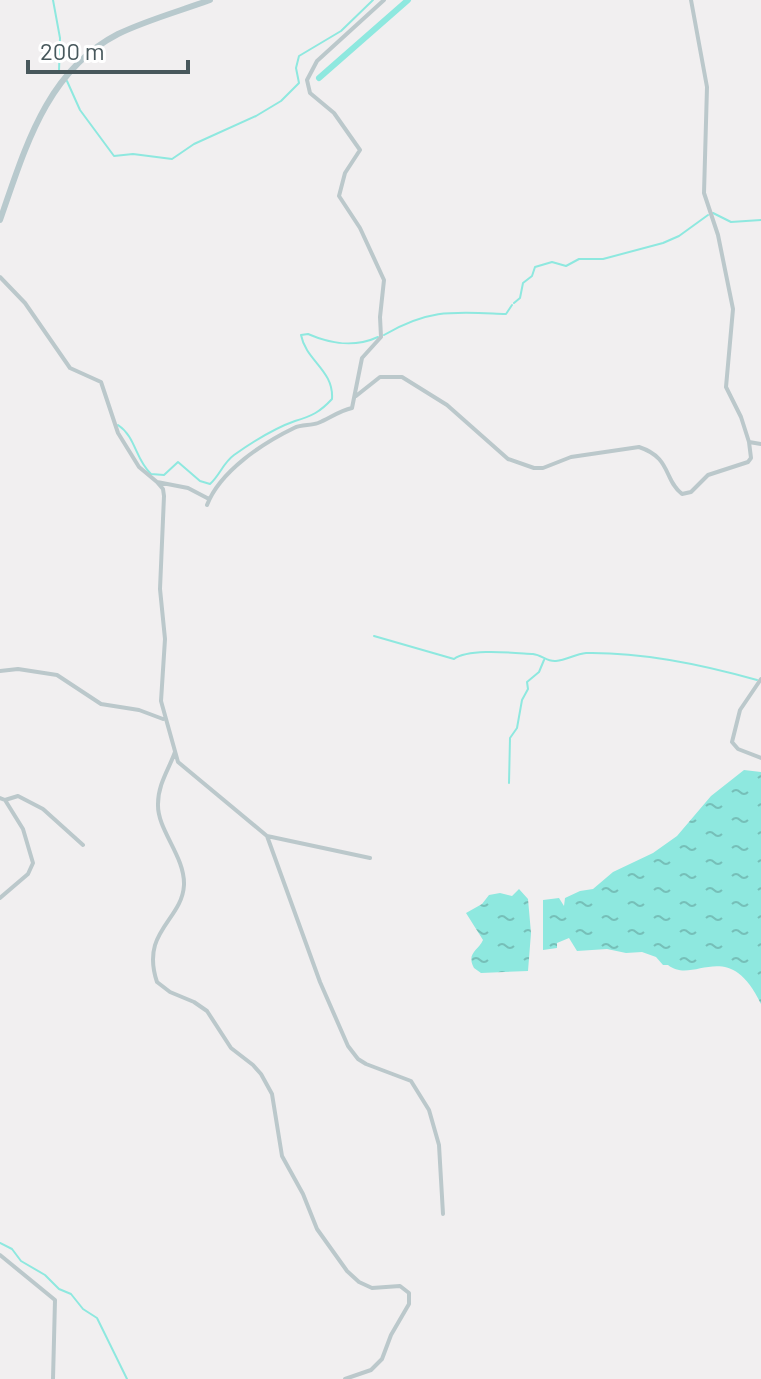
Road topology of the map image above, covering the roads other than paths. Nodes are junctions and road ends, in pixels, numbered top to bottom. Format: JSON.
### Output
{"nodes":[{"id":1,"x":210,"y":0,"type":"edge"},
{"id":2,"x":384,"y":0,"type":"edge"},
{"id":3,"x":691,"y":0,"type":"edge"},
{"id":4,"x":0,"y":220,"type":"edge"},
{"id":5,"x":0,"y":277,"type":"edge"},
{"id":6,"x":356,"y":397,"type":"junction"},
{"id":7,"x":749,"y":442,"type":"junction"},
{"id":8,"x":761,"y":444,"type":"edge"},
{"id":9,"x":157,"y":482,"type":"junction"},
{"id":10,"x":0,"y":671,"type":"edge"},
{"id":11,"x":761,"y":679,"type":"edge"},
{"id":12,"x":165,"y":720,"type":"junction"},
{"id":13,"x":175,"y":752,"type":"junction"},
{"id":14,"x":761,"y":758,"type":"edge"},
{"id":15,"x":3,"y":799,"type":"edge"},
{"id":16,"x":267,"y":836,"type":"junction"},
{"id":17,"x":83,"y":845,"type":"dead end"},
{"id":18,"x":370,"y":858,"type":"dead end"},
{"id":19,"x":0,"y":898,"type":"edge"},
{"id":20,"x":443,"y":1214,"type":"dead end"},
{"id":21,"x":0,"y":1255,"type":"edge"},
{"id":22,"x":53,"y":1379,"type":"edge"},
{"id":23,"x":345,"y":1379,"type":"edge"}],
"edges":[{"from":1,"to":4,"type":"street"},
{"from":2,"to":6,"type":"street"},
{"from":3,"to":7,"type":"street"},
{"from":5,"to":9,"type":"street"},
{"from":6,"to":7,"type":"street"},
{"from":6,"to":9,"type":"street"},
{"from":7,"to":8,"type":"street"},
{"from":9,"to":12,"type":"street"},
{"from":10,"to":12,"type":"street"},
{"from":11,"to":14,"type":"street"},
{"from":12,"to":13,"type":"street"},
{"from":13,"to":16,"type":"street"},
{"from":13,"to":23,"type":"street"},
{"from":15,"to":17,"type":"street"},
{"from":15,"to":19,"type":"street"},
{"from":16,"to":18,"type":"street"},
{"from":16,"to":20,"type":"street"},
{"from":21,"to":22,"type":"street"}]}
